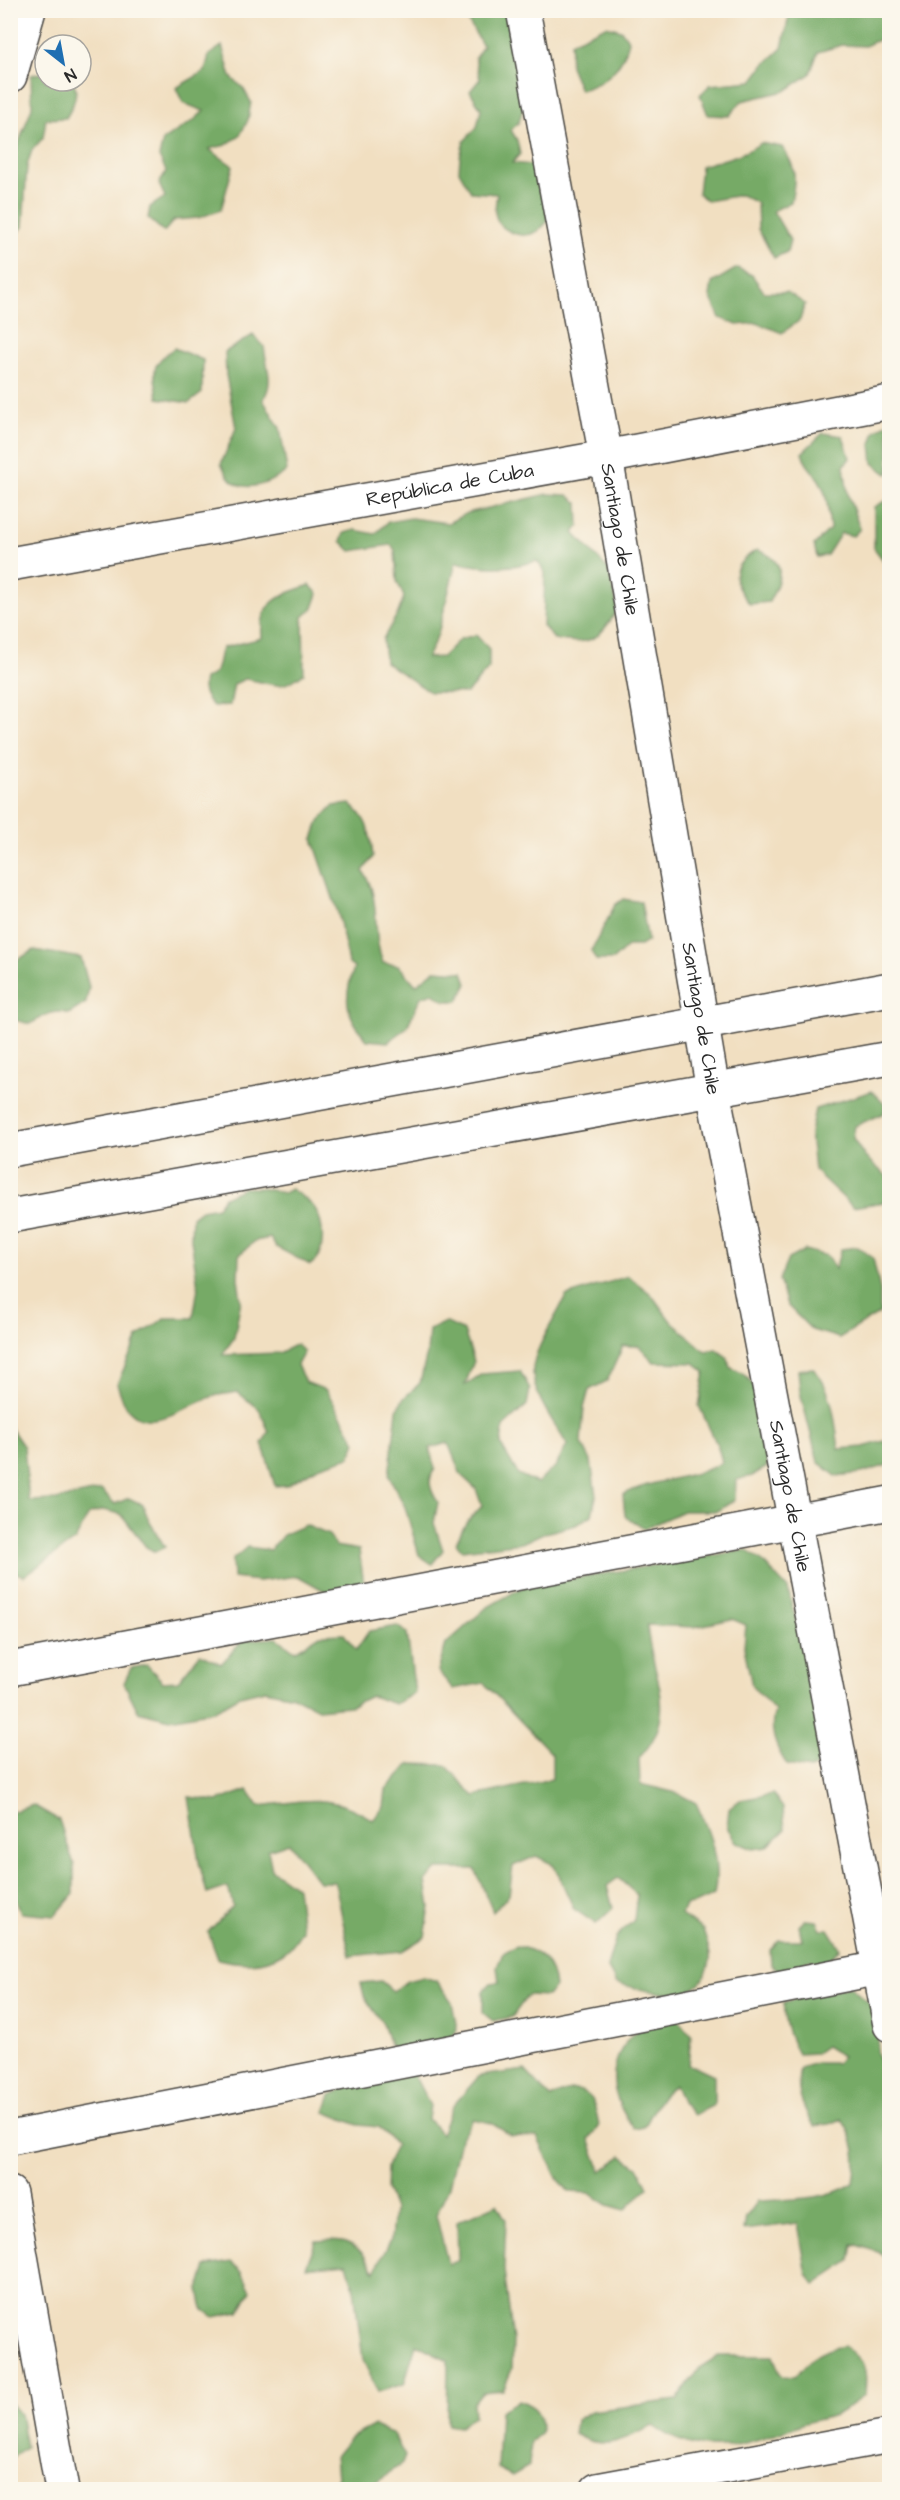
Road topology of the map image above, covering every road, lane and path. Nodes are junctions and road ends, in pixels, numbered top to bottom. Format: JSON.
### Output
{"nodes":[{"id":1,"x":523,"y":10,"type":"edge"},
{"id":2,"x":27,"y":12,"type":"edge"},
{"id":3,"x":10,"y":76,"type":"edge"},
{"id":4,"x":890,"y":402,"type":"edge"},
{"id":5,"x":606,"y":457,"type":"junction"},
{"id":6,"x":10,"y":564,"type":"edge"},
{"id":7,"x":890,"y":989,"type":"edge"},
{"id":8,"x":701,"y":1024,"type":"junction"},
{"id":9,"x":890,"y":1058,"type":"edge"},
{"id":10,"x":713,"y":1090,"type":"junction"},
{"id":11,"x":10,"y":1150,"type":"edge"},
{"id":12,"x":10,"y":1216,"type":"edge"},
{"id":13,"x":890,"y":1503,"type":"edge"},
{"id":14,"x":795,"y":1521,"type":"junction"},
{"id":15,"x":10,"y":1669,"type":"edge"},
{"id":16,"x":884,"y":1967,"type":"edge"},
{"id":17,"x":890,"y":2025,"type":"edge"},
{"id":18,"x":10,"y":2138,"type":"edge"},
{"id":19,"x":10,"y":2193,"type":"edge"},
{"id":20,"x":890,"y":2436,"type":"edge"},
{"id":21,"x":62,"y":2490,"type":"edge"},
{"id":22,"x":597,"y":2490,"type":"edge"}],
"edges":[{"from":1,"to":5,"type":"street","name":"Santiago de Chile"},
{"from":2,"to":3,"type":"street"},
{"from":4,"to":5,"type":"street","name":"República de Cuba"},
{"from":5,"to":6,"type":"street","name":"República de Cuba"},
{"from":5,"to":8,"type":"street","name":"Santiago de Chile"},
{"from":7,"to":8,"type":"street"},
{"from":8,"to":10,"type":"street","name":"Santiago de Chile"},
{"from":8,"to":11,"type":"street"},
{"from":9,"to":10,"type":"street"},
{"from":10,"to":12,"type":"street"},
{"from":10,"to":14,"type":"street","name":"Santiago de Chile"},
{"from":13,"to":14,"type":"street"},
{"from":14,"to":15,"type":"street"},
{"from":14,"to":16,"type":"street","name":"Santiago de Chile"},
{"from":16,"to":17,"type":"street","name":"Santiago de Chile"},
{"from":16,"to":18,"type":"street"},
{"from":19,"to":21,"type":"street"},
{"from":20,"to":22,"type":"street"}]}
